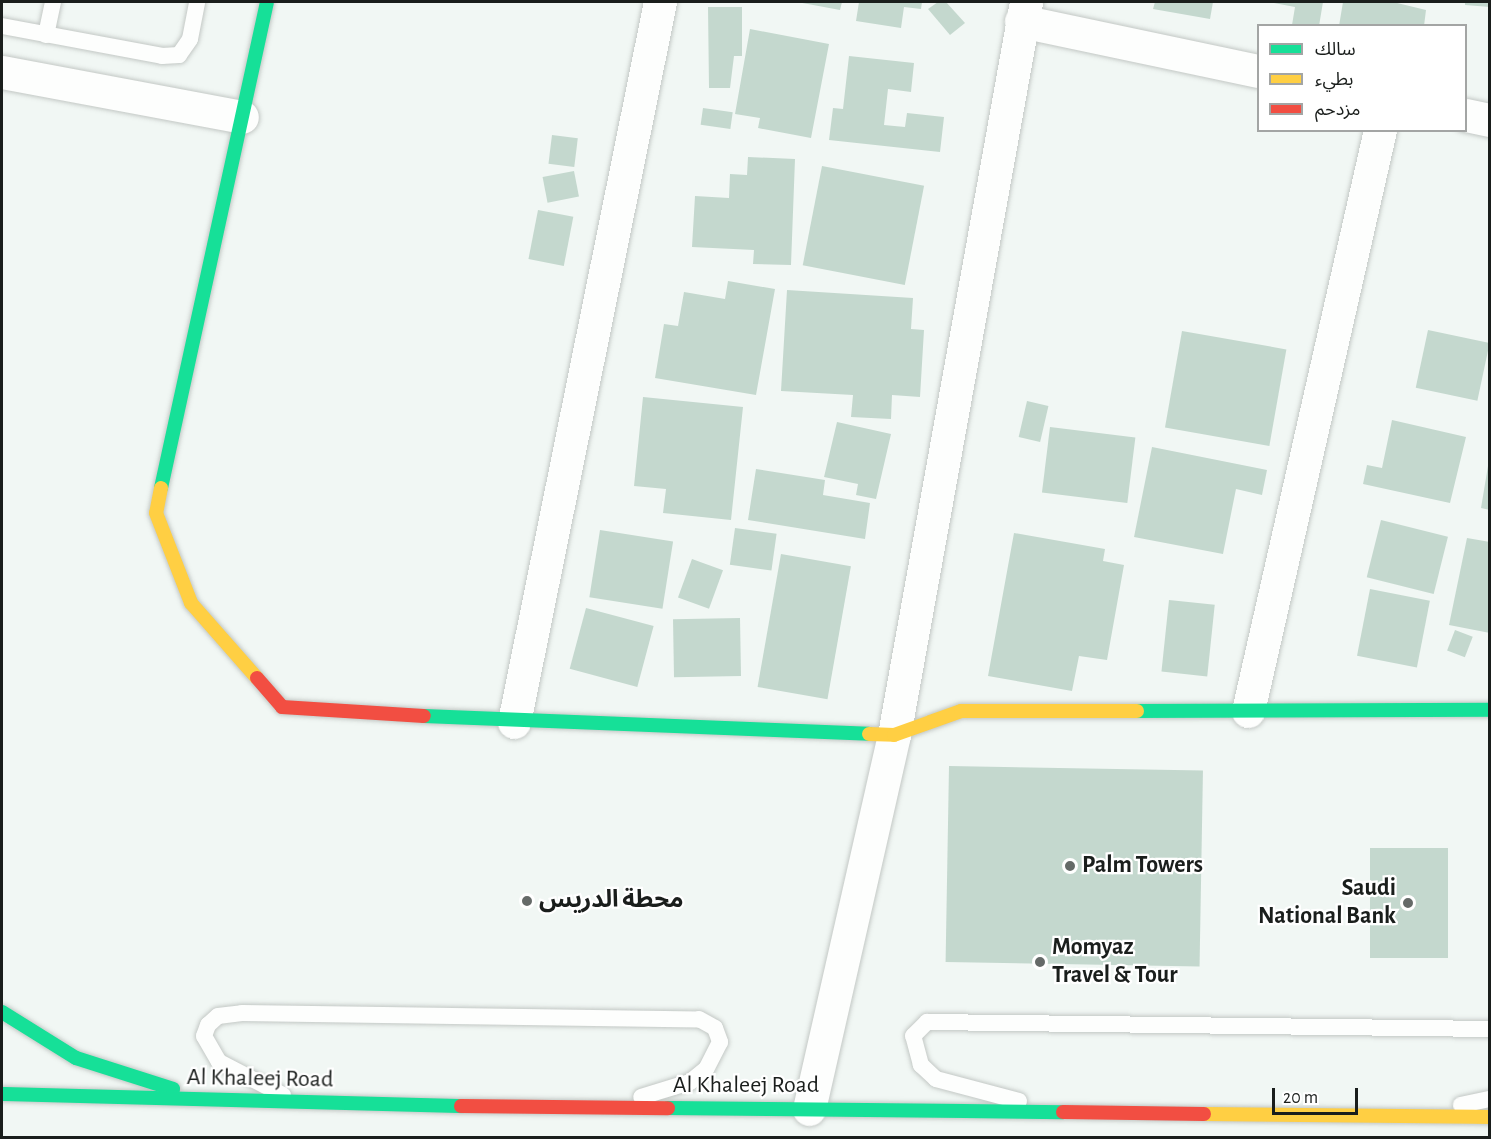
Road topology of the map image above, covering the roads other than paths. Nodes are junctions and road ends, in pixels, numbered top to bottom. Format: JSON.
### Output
{"nodes":[{"id":1,"x":53,"y":2,"type":"edge"},
{"id":2,"x":197,"y":2,"type":"edge"},
{"id":3,"x":267,"y":2,"type":"edge"},
{"id":4,"x":660,"y":2,"type":"edge"},
{"id":5,"x":1024,"y":11,"type":"edge"},
{"id":6,"x":2,"y":26,"type":"edge"},
{"id":7,"x":46,"y":35,"type":"junction"},
{"id":8,"x":1257,"y":71,"type":"edge"},
{"id":9,"x":2,"y":72,"type":"edge"},
{"id":10,"x":1467,"y":115,"type":"edge"},
{"id":11,"x":242,"y":117,"type":"junction"},
{"id":12,"x":1490,"y":120,"type":"edge"},
{"id":13,"x":1380,"y":132,"type":"edge"},
{"id":14,"x":1490,"y":710,"type":"edge"},
{"id":15,"x":1248,"y":711,"type":"junction"},
{"id":16,"x":514,"y":722,"type":"junction"},
{"id":17,"x":894,"y":735,"type":"junction"},
{"id":18,"x":2,"y":1012,"type":"edge"},
{"id":19,"x":1490,"y":1029,"type":"edge"},
{"id":20,"x":2,"y":1094,"type":"edge"},
{"id":21,"x":1490,"y":1099,"type":"edge"},
{"id":22,"x":209,"y":1101,"type":"junction"},
{"id":23,"x":304,"y":1104,"type":"junction"},
{"id":24,"x":602,"y":1107,"type":"junction"},
{"id":25,"x":809,"y":1109,"type":"junction"},
{"id":26,"x":1055,"y":1111,"type":"junction"},
{"id":27,"x":1425,"y":1113,"type":"junction"},
{"id":28,"x":1490,"y":1117,"type":"edge"}],
"edges":[{"from":1,"to":7,"type":"lane"},
{"from":2,"to":7,"type":"lane"},
{"from":3,"to":11,"type":"street"},
{"from":4,"to":16,"type":"street"},
{"from":5,"to":8,"type":"street"},
{"from":5,"to":17,"type":"street"},
{"from":6,"to":7,"type":"lane"},
{"from":9,"to":11,"type":"street"},
{"from":10,"to":12,"type":"street"},
{"from":11,"to":16,"type":"street"},
{"from":13,"to":15,"type":"street"},
{"from":14,"to":15,"type":"street"},
{"from":15,"to":17,"type":"street"},
{"from":16,"to":17,"type":"street"},
{"from":17,"to":25,"type":"street"},
{"from":18,"to":22,"type":"street"},
{"from":19,"to":26,"type":"lane"},
{"from":20,"to":22,"type":"street","name":"Al Khaleej Road"},
{"from":21,"to":27,"type":"lane"},
{"from":22,"to":23,"type":"street","name":"Al Khaleej Road"},
{"from":23,"to":24,"type":"street","name":"Al Khaleej Road"},
{"from":23,"to":24,"type":"lane"},
{"from":24,"to":25,"type":"street","name":"Al Khaleej Road"},
{"from":25,"to":26,"type":"street","name":"Al Khaleej Road"},
{"from":26,"to":27,"type":"street","name":"Al Khaleej Road"},
{"from":27,"to":28,"type":"street","name":"Al Khaleej Road"}]}
